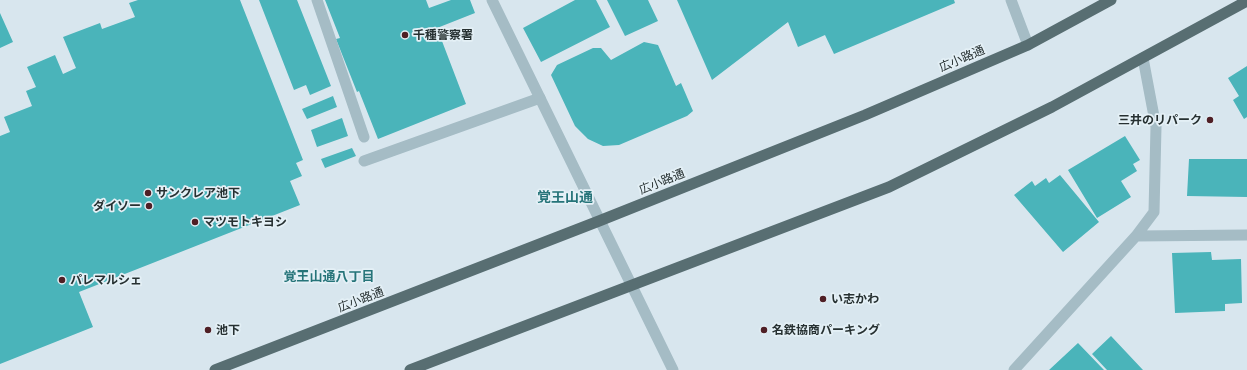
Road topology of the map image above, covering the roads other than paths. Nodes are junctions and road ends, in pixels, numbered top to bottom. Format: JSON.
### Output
{"nodes":[{"id":1,"x":317,"y":0,"type":"edge"},
{"id":2,"x":492,"y":0,"type":"edge"},
{"id":3,"x":1010,"y":0,"type":"edge"},
{"id":4,"x":1111,"y":0,"type":"edge"},
{"id":5,"x":1247,"y":1,"type":"edge"},
{"id":6,"x":1028,"y":45,"type":"junction"},
{"id":7,"x":1143,"y":58,"type":"junction"},
{"id":8,"x":540,"y":98,"type":"junction"},
{"id":9,"x":364,"y":137,"type":"dead end"},
{"id":10,"x":364,"y":161,"type":"dead end"},
{"id":11,"x":599,"y":221,"type":"junction"},
{"id":12,"x":1247,"y":235,"type":"edge"},
{"id":13,"x":1136,"y":236,"type":"junction"},
{"id":14,"x":631,"y":286,"type":"junction"},
{"id":15,"x":215,"y":370,"type":"edge"},
{"id":16,"x":410,"y":370,"type":"edge"},
{"id":17,"x":673,"y":370,"type":"edge"},
{"id":18,"x":1014,"y":370,"type":"edge"}],
"edges":[{"from":1,"to":9,"type":"street"},
{"from":2,"to":8,"type":"street"},
{"from":3,"to":6,"type":"street"},
{"from":4,"to":6,"type":"main road","name":"広小路通"},
{"from":5,"to":7,"type":"main road"},
{"from":6,"to":11,"type":"main road","name":"広小路通"},
{"from":7,"to":13,"type":"street"},
{"from":7,"to":14,"type":"main road"},
{"from":8,"to":10,"type":"street"},
{"from":8,"to":11,"type":"street"},
{"from":11,"to":14,"type":"street"},
{"from":11,"to":15,"type":"main road","name":"広小路通"},
{"from":12,"to":13,"type":"street"},
{"from":13,"to":18,"type":"street"},
{"from":14,"to":16,"type":"main road"},
{"from":14,"to":17,"type":"street"}]}
